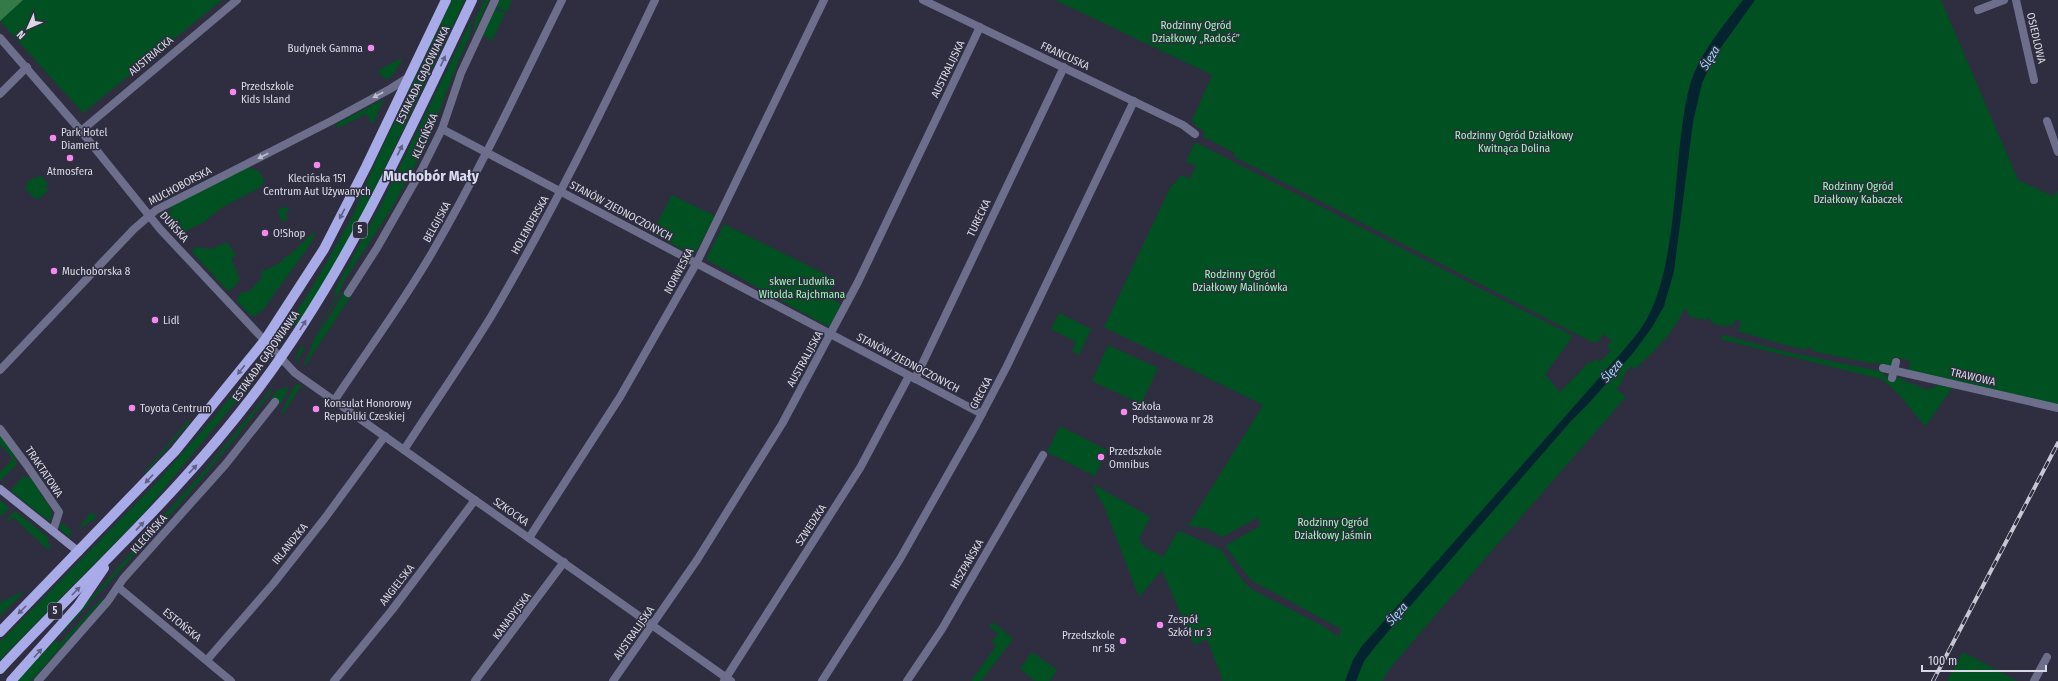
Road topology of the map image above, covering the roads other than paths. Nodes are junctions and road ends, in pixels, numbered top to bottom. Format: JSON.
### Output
{"nodes":[{"id":1,"x":237,"y":0,"type":"edge"},
{"id":2,"x":446,"y":0,"type":"edge"},
{"id":3,"x":472,"y":0,"type":"edge"},
{"id":4,"x":495,"y":0,"type":"edge"},
{"id":5,"x":562,"y":0,"type":"edge"},
{"id":6,"x":655,"y":0,"type":"edge"},
{"id":7,"x":824,"y":0,"type":"edge"},
{"id":8,"x":923,"y":0,"type":"edge"},
{"id":9,"x":2004,"y":0,"type":"edge"},
{"id":10,"x":2016,"y":0,"type":"edge"},
{"id":11,"x":1978,"y":10,"type":"dead end"},
{"id":12,"x":980,"y":27,"type":"junction"},
{"id":13,"x":0,"y":38,"type":"edge"},
{"id":14,"x":27,"y":67,"type":"junction"},
{"id":15,"x":1064,"y":67,"type":"junction"},
{"id":16,"x":411,"y":75,"type":"junction"},
{"id":17,"x":2034,"y":80,"type":"dead end"},
{"id":18,"x":0,"y":94,"type":"edge"},
{"id":19,"x":1134,"y":101,"type":"junction"},
{"id":20,"x":2047,"y":121,"type":"dead end"},
{"id":21,"x":442,"y":129,"type":"junction"},
{"id":22,"x":81,"y":131,"type":"junction"},
{"id":23,"x":1195,"y":134,"type":"dead end"},
{"id":24,"x":487,"y":152,"type":"junction"},
{"id":25,"x":2058,"y":152,"type":"edge"},
{"id":26,"x":562,"y":191,"type":"junction"},
{"id":27,"x":149,"y":215,"type":"junction"},
{"id":28,"x":696,"y":264,"type":"junction"},
{"id":29,"x":348,"y":293,"type":"dead end"},
{"id":30,"x":831,"y":335,"type":"junction"},
{"id":31,"x":265,"y":340,"type":"junction"},
{"id":32,"x":281,"y":358,"type":"junction"},
{"id":33,"x":1896,"y":362,"type":"dead end"},
{"id":34,"x":1883,"y":368,"type":"dead end"},
{"id":35,"x":0,"y":370,"type":"edge"},
{"id":36,"x":1893,"y":375,"type":"junction"},
{"id":37,"x":912,"y":377,"type":"junction"},
{"id":38,"x":334,"y":401,"type":"junction"},
{"id":39,"x":275,"y":402,"type":"dead end"},
{"id":40,"x":2058,"y":408,"type":"edge"},
{"id":41,"x":982,"y":414,"type":"junction"},
{"id":42,"x":0,"y":429,"type":"edge"},
{"id":43,"x":385,"y":436,"type":"junction"},
{"id":44,"x":404,"y":450,"type":"junction"},
{"id":45,"x":1044,"y":455,"type":"dead end"},
{"id":46,"x":0,"y":489,"type":"edge"},
{"id":47,"x":475,"y":500,"type":"junction"},
{"id":48,"x":53,"y":531,"type":"junction"},
{"id":49,"x":529,"y":538,"type":"junction"},
{"id":50,"x":79,"y":552,"type":"junction"},
{"id":51,"x":113,"y":555,"type":"junction"},
{"id":52,"x":564,"y":562,"type":"junction"},
{"id":53,"x":118,"y":587,"type":"junction"},
{"id":54,"x":653,"y":625,"type":"junction"},
{"id":55,"x":0,"y":632,"type":"edge"},
{"id":56,"x":2047,"y":657,"type":"dead end"},
{"id":57,"x":207,"y":660,"type":"junction"},
{"id":58,"x":0,"y":669,"type":"edge"},
{"id":59,"x":43,"y":679,"type":"edge"},
{"id":60,"x":727,"y":680,"type":"edge"},
{"id":61,"x":11,"y":681,"type":"edge"},
{"id":62,"x":231,"y":681,"type":"edge"},
{"id":63,"x":334,"y":681,"type":"edge"},
{"id":64,"x":475,"y":681,"type":"edge"},
{"id":65,"x":613,"y":681,"type":"edge"},
{"id":66,"x":822,"y":681,"type":"edge"},
{"id":67,"x":907,"y":681,"type":"edge"},
{"id":68,"x":2034,"y":681,"type":"edge"}],
"edges":[{"from":1,"to":22,"type":"street","name":"AUSTRIACKA"},
{"from":2,"to":16,"type":"main road","name":"ESTAKADA GĄDOWIANKA","number":"5"},
{"from":32,"to":3,"type":"main road","name":"ESTAKADA GĄDOWIANKA","number":"5","one_way":true},
{"from":4,"to":21,"type":"street","name":"KLECIŃSKA"},
{"from":5,"to":24,"type":"street","name":"BELGIJSKA"},
{"from":6,"to":26,"type":"street","name":"HOLENDERSKA"},
{"from":7,"to":28,"type":"street","name":"NORWESKA"},
{"from":8,"to":12,"type":"street","name":"FRANCUSKA"},
{"from":9,"to":11,"type":"street"},
{"from":10,"to":17,"type":"street","name":"OSIEDLOWA"},
{"from":12,"to":15,"type":"street","name":"FRANCUSKA"},
{"from":12,"to":30,"type":"street","name":"AUSTRALIJSKA"},
{"from":13,"to":14,"type":"street","name":"DUŃSKA"},
{"from":14,"to":18,"type":"street"},
{"from":14,"to":22,"type":"street","name":"DUŃSKA"},
{"from":15,"to":19,"type":"street","name":"FRANCUSKA"},
{"from":15,"to":37,"type":"street","name":"TURECKA"},
{"from":16,"to":27,"type":"street","name":"MUCHOBORSKA","one_way":true},
{"from":16,"to":31,"type":"main road","name":"ESTAKADA GĄDOWIANKA","number":"5","one_way":true},
{"from":19,"to":23,"type":"street","name":"FRANCUSKA"},
{"from":19,"to":41,"type":"street","name":"GRECKA"},
{"from":20,"to":25,"type":"street"},
{"from":21,"to":24,"type":"street","name":"STANÓW ZJEDNOCZONYCH"},
{"from":21,"to":29,"type":"street","name":"KLECIŃSKA"},
{"from":22,"to":27,"type":"street","name":"DUŃSKA"},
{"from":24,"to":26,"type":"street","name":"STANÓW ZJEDNOCZONYCH"},
{"from":24,"to":38,"type":"street","name":"BELGIJSKA"},
{"from":26,"to":28,"type":"street","name":"STANÓW ZJEDNOCZONYCH"},
{"from":26,"to":44,"type":"street","name":"HOLENDERSKA"},
{"from":27,"to":31,"type":"street","name":"DUŃSKA"},
{"from":27,"to":35,"type":"street","name":"MUCHOBORSKA"},
{"from":28,"to":30,"type":"street","name":"STANÓW ZJEDNOCZONYCH"},
{"from":28,"to":49,"type":"street","name":"NORWESKA"},
{"from":30,"to":37,"type":"street","name":"STANÓW ZJEDNOCZONYCH"},
{"from":30,"to":54,"type":"street","name":"AUSTRALIJSKA"},
{"from":31,"to":32,"type":"street","name":"DUŃSKA"},
{"from":31,"to":50,"type":"main road","name":"ESTAKADA GĄDOWIANKA","number":"5","one_way":true},
{"from":32,"to":38,"type":"street","name":"SZKOCKA"},
{"from":51,"to":32,"type":"main road","name":"ESTAKADA GĄDOWIANKA","number":"5","one_way":true},
{"from":33,"to":36,"type":"street"},
{"from":34,"to":36,"type":"street","name":"TRAWOWA"},
{"from":36,"to":40,"type":"street","name":"TRAWOWA"},
{"from":37,"to":41,"type":"street","name":"STANÓW ZJEDNOCZONYCH"},
{"from":37,"to":60,"type":"street","name":"SZWEDZKA"},
{"from":38,"to":43,"type":"street","name":"SZKOCKA"},
{"from":39,"to":53,"type":"street","name":"KLECIŃSKA"},
{"from":41,"to":66,"type":"street","name":"GRECKA"},
{"from":42,"to":48,"type":"street","name":"TRAKTATOWA"},
{"from":43,"to":44,"type":"street","name":"SZKOCKA"},
{"from":43,"to":57,"type":"street","name":"IRLANDZKA"},
{"from":44,"to":47,"type":"street","name":"SZKOCKA"},
{"from":45,"to":67,"type":"street","name":"HISZPAŃSKA"},
{"from":46,"to":48,"type":"main road"},
{"from":47,"to":49,"type":"street","name":"SZKOCKA"},
{"from":47,"to":63,"type":"street","name":"ANGIELSKA"},
{"from":48,"to":50,"type":"main road"},
{"from":49,"to":52,"type":"street","name":"SZKOCKA"},
{"from":50,"to":55,"type":"main road","name":"ESTAKADA GĄDOWIANKA","number":"5","one_way":true},
{"from":58,"to":51,"type":"main road","name":"ESTAKADA GĄDOWIANKA","number":"5","one_way":true},
{"from":61,"to":51,"type":"main road","one_way":true},
{"from":52,"to":54,"type":"street","name":"SZKOCKA"},
{"from":52,"to":64,"type":"street","name":"KANADYJSKA"},
{"from":53,"to":57,"type":"street","name":"ESTOŃSKA"},
{"from":53,"to":59,"type":"street","name":"KLECIŃSKA"},
{"from":54,"to":60,"type":"street","name":"SZKOCKA"},
{"from":54,"to":65,"type":"street","name":"AUSTRALIJSKA"},
{"from":56,"to":68,"type":"street"},
{"from":57,"to":62,"type":"street","name":"ESTOŃSKA"}]}
